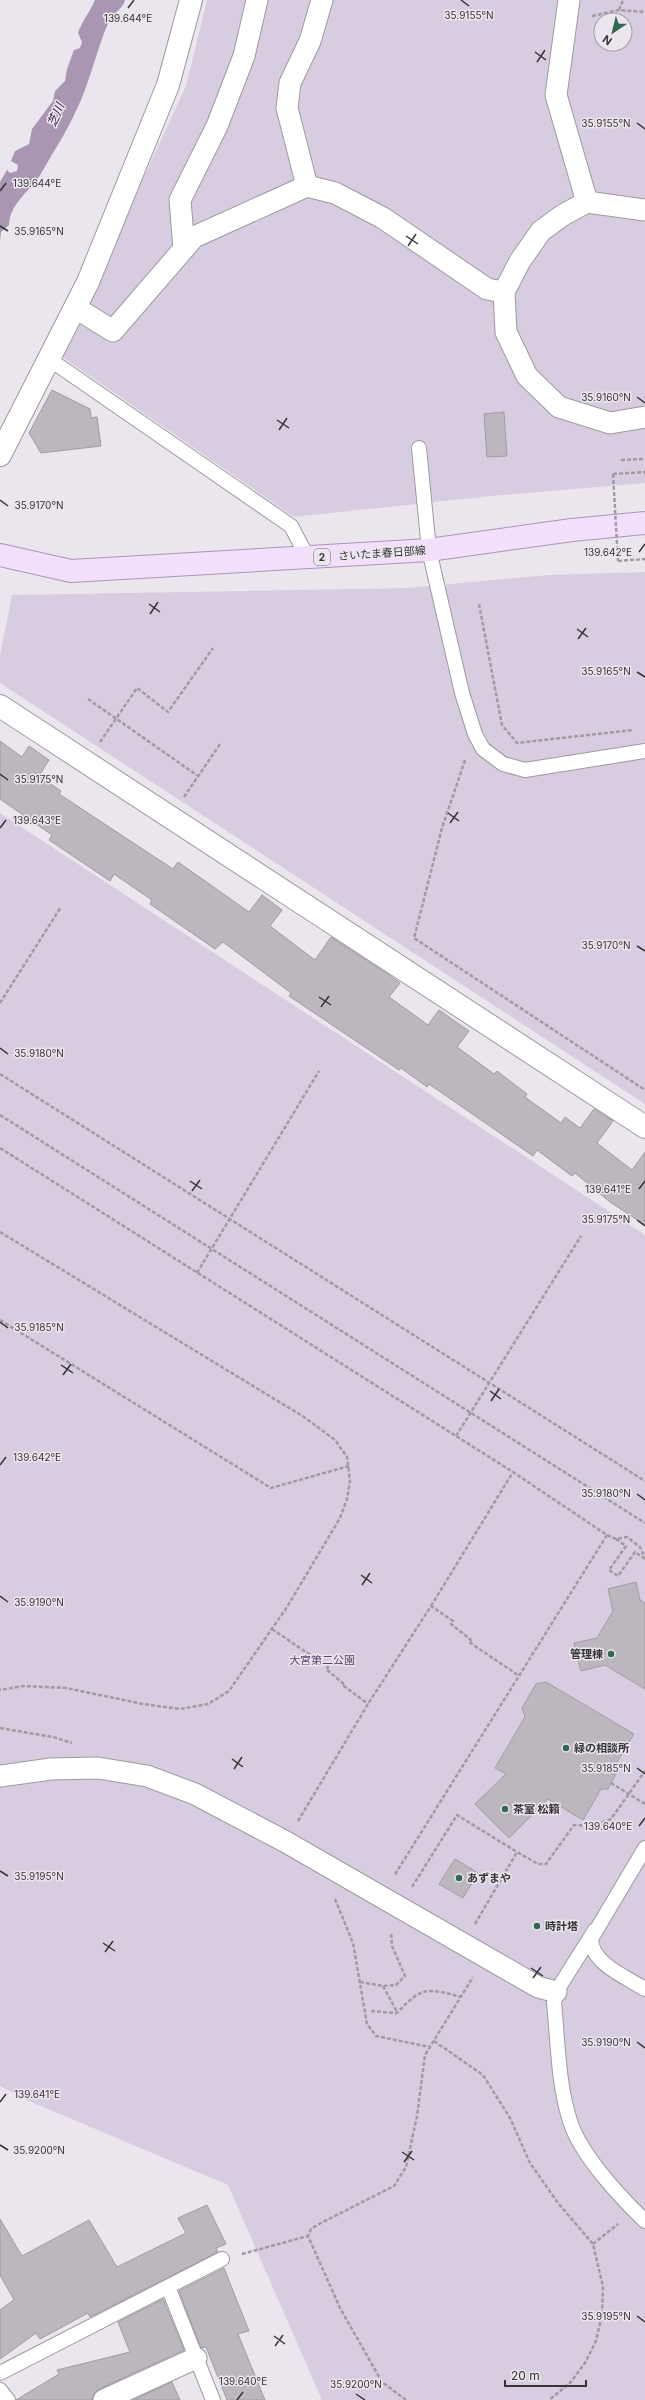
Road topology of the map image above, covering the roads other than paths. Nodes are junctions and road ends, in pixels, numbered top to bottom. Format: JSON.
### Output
{"nodes":[{"id":1,"x":191,"y":0,"type":"edge"},
{"id":2,"x":257,"y":0,"type":"edge"},
{"id":3,"x":322,"y":0,"type":"edge"},
{"id":4,"x":569,"y":0,"type":"edge"},
{"id":5,"x":307,"y":186,"type":"junction"},
{"id":6,"x":587,"y":202,"type":"junction"},
{"id":7,"x":645,"y":210,"type":"edge"},
{"id":8,"x":184,"y":249,"type":"junction"},
{"id":9,"x":504,"y":292,"type":"junction"},
{"id":10,"x":76,"y":308,"type":"junction"},
{"id":11,"x":50,"y":359,"type":"junction"},
{"id":12,"x":645,"y":417,"type":"edge"},
{"id":13,"x":419,"y":448,"type":"dead end"},
{"id":14,"x":0,"y":455,"type":"edge"},
{"id":15,"x":645,"y":523,"type":"edge"},
{"id":16,"x":429,"y":550,"type":"junction"},
{"id":17,"x":0,"y":555,"type":"edge"},
{"id":18,"x":308,"y":558,"type":"junction"},
{"id":19,"x":0,"y":706,"type":"edge"},
{"id":20,"x":645,"y":751,"type":"edge"},
{"id":21,"x":645,"y":1127,"type":"edge"},
{"id":22,"x":0,"y":1776,"type":"edge"},
{"id":23,"x":645,"y":1848,"type":"edge"},
{"id":24,"x":595,"y":1930,"type":"junction"},
{"id":25,"x":645,"y":1988,"type":"edge"},
{"id":26,"x":556,"y":1992,"type":"junction"},
{"id":27,"x":645,"y":2221,"type":"edge"},
{"id":28,"x":222,"y":2259,"type":"road end"},
{"id":29,"x":168,"y":2287,"type":"junction"},
{"id":30,"x":196,"y":2358,"type":"junction"},
{"id":31,"x":0,"y":2373,"type":"edge"},
{"id":32,"x":0,"y":2390,"type":"edge"},
{"id":33,"x":8,"y":2400,"type":"edge"},
{"id":34,"x":104,"y":2400,"type":"edge"},
{"id":35,"x":213,"y":2400,"type":"edge"}],
"edges":[{"from":1,"to":10,"type":"street"},
{"from":2,"to":8,"type":"street"},
{"from":3,"to":5,"type":"street"},
{"from":4,"to":6,"type":"street"},
{"from":5,"to":8,"type":"street"},
{"from":5,"to":9,"type":"street"},
{"from":6,"to":7,"type":"street"},
{"from":6,"to":9,"type":"street"},
{"from":8,"to":10,"type":"street"},
{"from":9,"to":12,"type":"street"},
{"from":10,"to":11,"type":"street"},
{"from":11,"to":14,"type":"street"},
{"from":11,"to":18,"type":"lane"},
{"from":13,"to":16,"type":"lane"},
{"from":15,"to":16,"type":"main road","name":"さいたま春日部線","number":"2"},
{"from":16,"to":18,"type":"main road","name":"さいたま春日部線","number":"2"},
{"from":16,"to":20,"type":"lane"},
{"from":17,"to":18,"type":"main road","name":"さいたま春日部線","number":"2"},
{"from":19,"to":21,"type":"street"},
{"from":22,"to":26,"type":"street"},
{"from":23,"to":24,"type":"lane"},
{"from":24,"to":25,"type":"lane"},
{"from":24,"to":26,"type":"lane"},
{"from":26,"to":27,"type":"lane"},
{"from":28,"to":29,"type":"lane"},
{"from":29,"to":30,"type":"lane"},
{"from":29,"to":31,"type":"lane"},
{"from":30,"to":34,"type":"street"},
{"from":30,"to":35,"type":"lane"},
{"from":32,"to":33,"type":"lane"}]}
